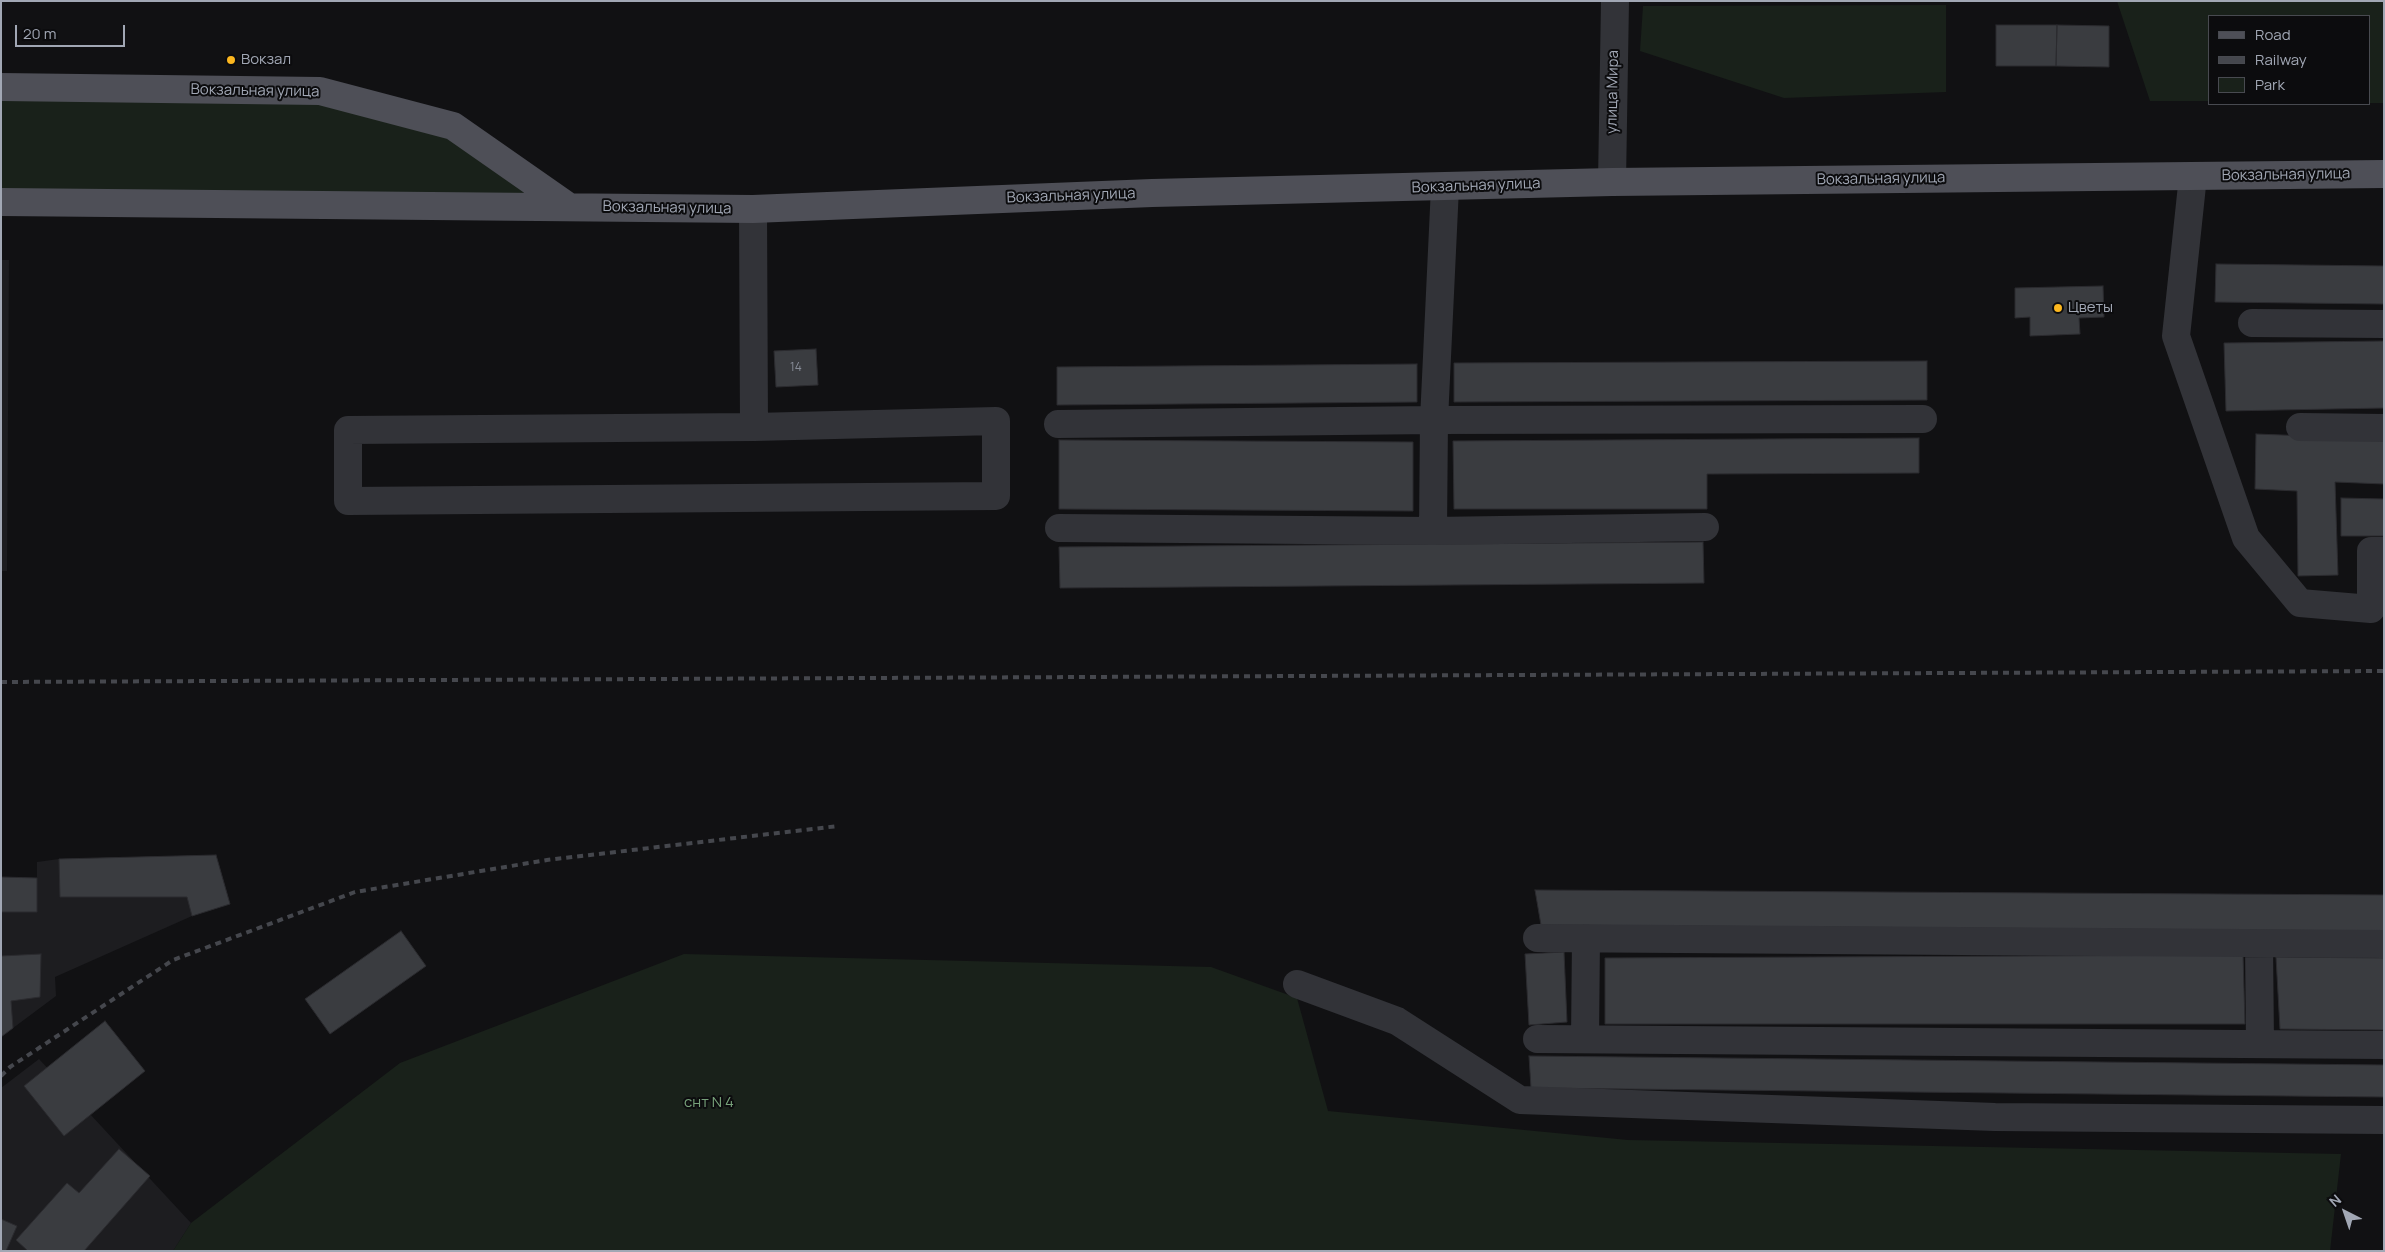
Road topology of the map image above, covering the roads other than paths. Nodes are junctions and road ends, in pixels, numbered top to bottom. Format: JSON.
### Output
{"nodes":[{"id":1,"x":1615,"y":1,"type":"edge"},
{"id":2,"x":1,"y":87,"type":"edge"},
{"id":3,"x":2384,"y":174,"type":"edge"},
{"id":4,"x":2193,"y":176,"type":"junction"},
{"id":5,"x":1612,"y":182,"type":"junction"},
{"id":6,"x":1445,"y":187,"type":"junction"},
{"id":7,"x":1,"y":202,"type":"edge"},
{"id":8,"x":569,"y":207,"type":"junction"},
{"id":9,"x":753,"y":209,"type":"junction"},
{"id":10,"x":2252,"y":323,"type":"dead end"},
{"id":11,"x":2384,"y":324,"type":"edge"},
{"id":12,"x":1923,"y":419,"type":"dead end"},
{"id":13,"x":1434,"y":420,"type":"junction"},
{"id":14,"x":1058,"y":424,"type":"dead end"},
{"id":15,"x":754,"y":427,"type":"junction"},
{"id":16,"x":2300,"y":427,"type":"dead end"},
{"id":17,"x":2384,"y":428,"type":"edge"},
{"id":18,"x":1705,"y":527,"type":"dead end"},
{"id":19,"x":1059,"y":528,"type":"dead end"},
{"id":20,"x":1433,"y":531,"type":"junction"},
{"id":21,"x":2384,"y":551,"type":"edge"},
{"id":22,"x":1537,"y":938,"type":"dead end"},
{"id":23,"x":1586,"y":938,"type":"junction"},
{"id":24,"x":2259,"y":943,"type":"junction"},
{"id":25,"x":2384,"y":944,"type":"edge"},
{"id":26,"x":1297,"y":984,"type":"dead end"},
{"id":27,"x":1537,"y":1039,"type":"dead end"},
{"id":28,"x":1585,"y":1039,"type":"junction"},
{"id":29,"x":2260,"y":1044,"type":"junction"},
{"id":30,"x":2384,"y":1045,"type":"edge"},
{"id":31,"x":2384,"y":1120,"type":"edge"}],
"edges":[{"from":1,"to":5,"type":"street","name":"улица Мира"},
{"from":2,"to":8,"type":"main road","name":"Вокзальная улица"},
{"from":3,"to":4,"type":"main road","name":"Вокзальная улица"},
{"from":4,"to":5,"type":"main road","name":"Вокзальная улица"},
{"from":4,"to":21,"type":"street"},
{"from":5,"to":6,"type":"main road","name":"Вокзальная улица"},
{"from":6,"to":9,"type":"main road","name":"Вокзальная улица"},
{"from":6,"to":13,"type":"street"},
{"from":7,"to":8,"type":"main road","name":"Вокзальная улица"},
{"from":8,"to":9,"type":"main road","name":"Вокзальная улица"},
{"from":9,"to":15,"type":"street"},
{"from":10,"to":11,"type":"street"},
{"from":12,"to":13,"type":"street"},
{"from":13,"to":14,"type":"street"},
{"from":13,"to":20,"type":"street"},
{"from":15,"to":15,"type":"street"},
{"from":16,"to":17,"type":"street"},
{"from":18,"to":20,"type":"street"},
{"from":19,"to":20,"type":"street"},
{"from":22,"to":23,"type":"street"},
{"from":23,"to":24,"type":"street"},
{"from":23,"to":28,"type":"street"},
{"from":24,"to":25,"type":"street"},
{"from":24,"to":29,"type":"street"},
{"from":26,"to":31,"type":"street"},
{"from":27,"to":28,"type":"street"},
{"from":28,"to":29,"type":"street"},
{"from":29,"to":30,"type":"street"}]}
